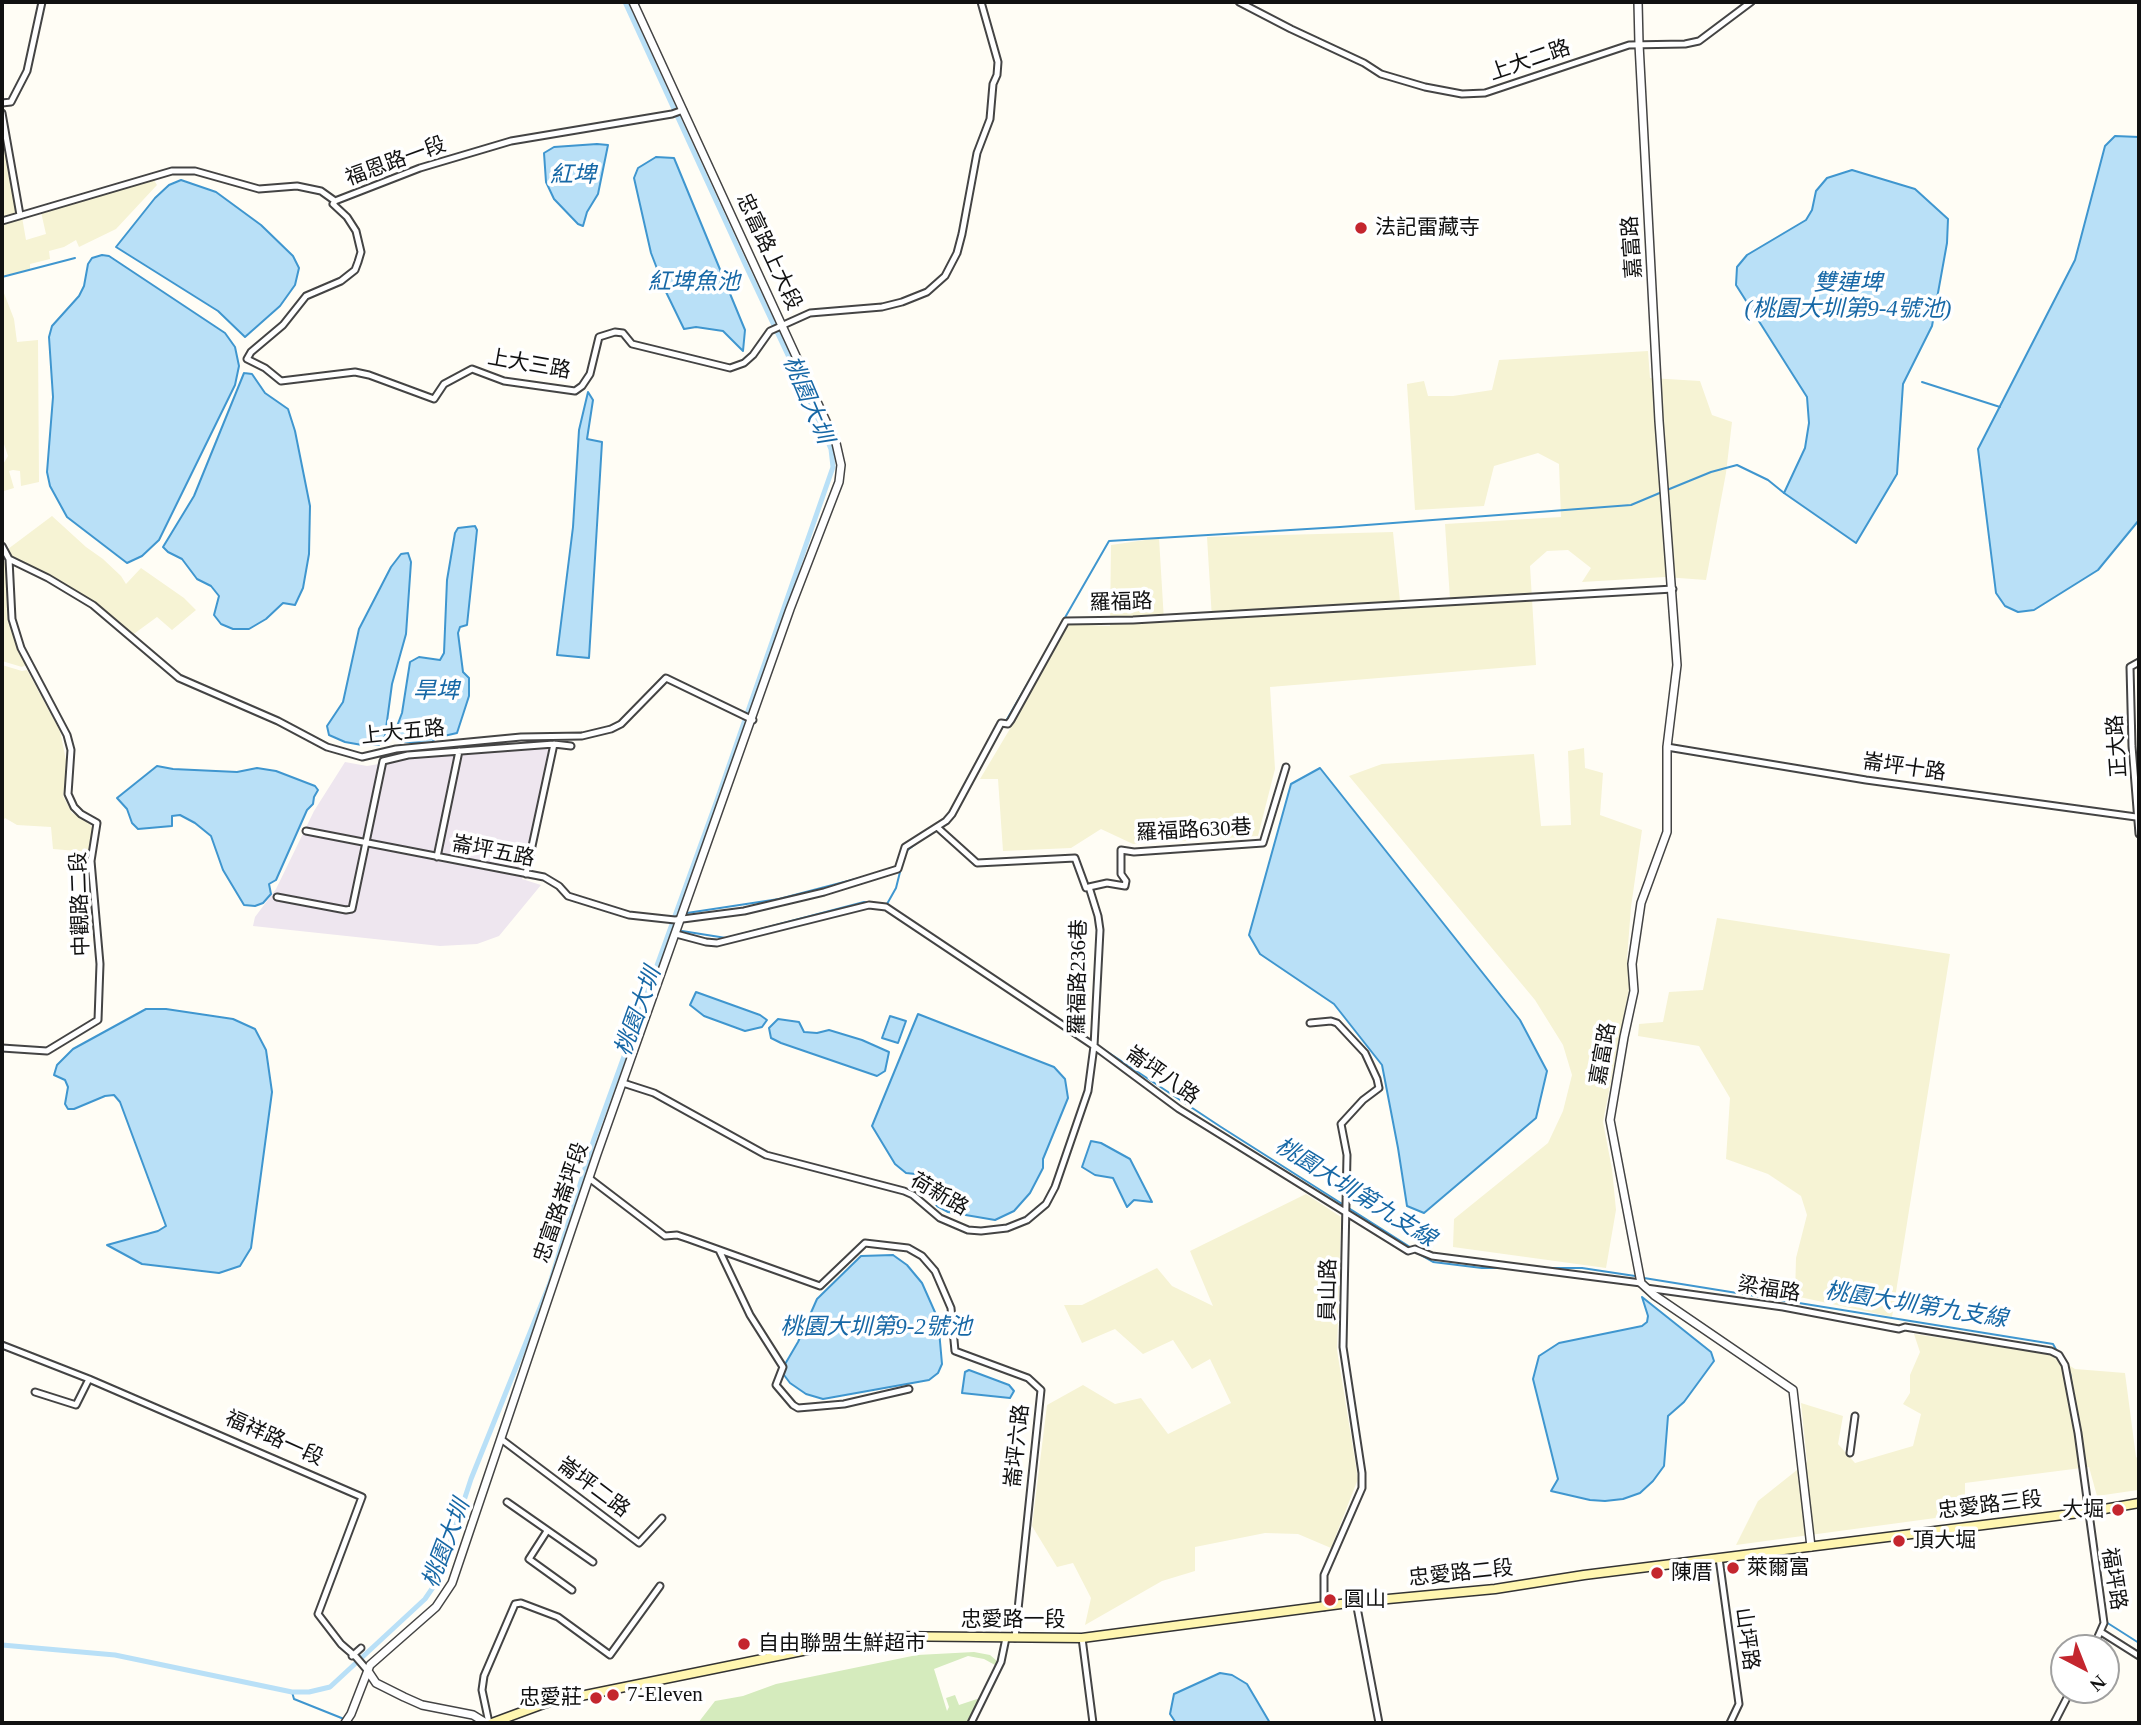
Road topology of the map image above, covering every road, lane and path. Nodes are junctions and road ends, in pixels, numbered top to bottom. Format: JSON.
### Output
{"nodes":[{"id":1,"x":43,"y":2,"type":"edge"},
{"id":2,"x":633,"y":2,"type":"edge"},
{"id":3,"x":981,"y":2,"type":"edge"},
{"id":4,"x":1239,"y":2,"type":"edge"},
{"id":5,"x":1638,"y":2,"type":"edge"},
{"id":6,"x":1751,"y":2,"type":"edge"},
{"id":7,"x":1639,"y":44,"type":"junction"},
{"id":8,"x":2,"y":103,"type":"edge"},
{"id":9,"x":681,"y":111,"type":"junction"},
{"id":10,"x":2,"y":113,"type":"edge"},
{"id":11,"x":335,"y":201,"type":"junction"},
{"id":12,"x":20,"y":215,"type":"junction"},
{"id":13,"x":2,"y":220,"type":"edge"},
{"id":14,"x":782,"y":326,"type":"junction"},
{"id":15,"x":2,"y":546,"type":"edge"},
{"id":16,"x":9,"y":559,"type":"junction"},
{"id":17,"x":1674,"y":589,"type":"junction"},
{"id":18,"x":2139,"y":662,"type":"edge"},
{"id":19,"x":751,"y":719,"type":"junction"},
{"id":20,"x":554,"y":744,"type":"junction"},
{"id":21,"x":570,"y":746,"type":"dead end"},
{"id":22,"x":1667,"y":747,"type":"junction"},
{"id":23,"x":459,"y":751,"type":"junction"},
{"id":24,"x":382,"y":753,"type":"junction"},
{"id":25,"x":390,"y":758,"type":"junction"},
{"id":26,"x":1286,"y":767,"type":"dead end"},
{"id":27,"x":2136,"y":817,"type":"junction"},
{"id":28,"x":937,"y":827,"type":"junction"},
{"id":29,"x":306,"y":831,"type":"dead end"},
{"id":30,"x":2139,"y":834,"type":"edge"},
{"id":31,"x":364,"y":843,"type":"junction"},
{"id":32,"x":437,"y":857,"type":"junction"},
{"id":33,"x":526,"y":874,"type":"junction"},
{"id":34,"x":1089,"y":887,"type":"junction"},
{"id":35,"x":277,"y":897,"type":"dead end"},
{"id":36,"x":678,"y":919,"type":"junction"},
{"id":37,"x":676,"y":933,"type":"junction"},
{"id":38,"x":1310,"y":1023,"type":"dead end"},
{"id":39,"x":1094,"y":1046,"type":"junction"},
{"id":40,"x":2,"y":1048,"type":"edge"},
{"id":41,"x":622,"y":1083,"type":"junction"},
{"id":42,"x":589,"y":1178,"type":"junction"},
{"id":43,"x":1345,"y":1211,"type":"junction"},
{"id":44,"x":719,"y":1250,"type":"junction"},
{"id":45,"x":1644,"y":1285,"type":"junction"},
{"id":46,"x":2,"y":1345,"type":"edge"},
{"id":47,"x":89,"y":1379,"type":"junction"},
{"id":48,"x":909,"y":1389,"type":"dead end"},
{"id":49,"x":35,"y":1392,"type":"dead end"},
{"id":50,"x":1855,"y":1416,"type":"dead end"},
{"id":51,"x":501,"y":1439,"type":"junction"},
{"id":52,"x":1850,"y":1453,"type":"dead end"},
{"id":53,"x":507,"y":1502,"type":"dead end"},
{"id":54,"x":2139,"y":1503,"type":"edge"},
{"id":55,"x":2089,"y":1512,"type":"junction"},
{"id":56,"x":662,"y":1518,"type":"dead end"},
{"id":57,"x":547,"y":1531,"type":"junction"},
{"id":58,"x":1811,"y":1546,"type":"junction"},
{"id":59,"x":1719,"y":1558,"type":"junction"},
{"id":60,"x":593,"y":1562,"type":"dead end"},
{"id":61,"x":660,"y":1586,"type":"dead end"},
{"id":62,"x":572,"y":1590,"type":"dead end"},
{"id":63,"x":1356,"y":1602,"type":"junction"},
{"id":64,"x":1324,"y":1607,"type":"junction"},
{"id":65,"x":2101,"y":1632,"type":"joint"},
{"id":66,"x":1010,"y":1638,"type":"junction"},
{"id":67,"x":1082,"y":1638,"type":"junction"},
{"id":68,"x":361,"y":1648,"type":"dead end"},
{"id":69,"x":354,"y":1656,"type":"junction"},
{"id":70,"x":2139,"y":1656,"type":"edge"},
{"id":71,"x":366,"y":1668,"type":"junction"},
{"id":72,"x":2064,"y":1704,"type":"edge"},
{"id":73,"x":346,"y":1721,"type":"edge"},
{"id":74,"x":489,"y":1723,"type":"edge"},
{"id":75,"x":971,"y":1723,"type":"edge"},
{"id":76,"x":1093,"y":1723,"type":"edge"},
{"id":77,"x":1379,"y":1723,"type":"edge"},
{"id":78,"x":1730,"y":1723,"type":"edge"},
{"id":79,"x":2054,"y":1723,"type":"edge"}],
"edges":[{"from":1,"to":8,"type":"street"},
{"from":2,"to":9,"type":"street","name":"忠富路上大段"},
{"from":3,"to":14,"type":"street","name":"上大三路"},
{"from":4,"to":7,"type":"street","name":"上大二路"},
{"from":5,"to":7,"type":"street","name":"嘉富路"},
{"from":6,"to":7,"type":"street","name":"上大二路"},
{"from":7,"to":17,"type":"street","name":"嘉富路"},
{"from":9,"to":11,"type":"street","name":"福恩路一段"},
{"from":9,"to":14,"type":"street","name":"忠富路上大段"},
{"from":10,"to":12,"type":"street"},
{"from":11,"to":12,"type":"street","name":"福恩路一段"},
{"from":11,"to":14,"type":"street","name":"上大三路"},
{"from":12,"to":13,"type":"street","name":"福恩路一段"},
{"from":14,"to":19,"type":"street","name":"忠富路上大段"},
{"from":15,"to":16,"type":"street","name":"中觀路二段"},
{"from":16,"to":24,"type":"street","name":"上大五路"},
{"from":16,"to":40,"type":"street","name":"中觀路二段"},
{"from":17,"to":22,"type":"street","name":"嘉富路"},
{"from":17,"to":28,"type":"street","name":"羅福路"},
{"from":18,"to":27,"type":"street","name":"正大路"},
{"from":19,"to":24,"type":"street","name":"上大五路"},
{"from":19,"to":36,"type":"street","name":"忠富路崙坪段"},
{"from":20,"to":21,"type":"street"},
{"from":20,"to":23,"type":"street"},
{"from":20,"to":33,"type":"street"},
{"from":22,"to":27,"type":"street","name":"崙坪十路"},
{"from":22,"to":45,"type":"street","name":"嘉富路"},
{"from":23,"to":25,"type":"street"},
{"from":23,"to":32,"type":"street"},
{"from":24,"to":25,"type":"street"},
{"from":25,"to":31,"type":"street"},
{"from":26,"to":34,"type":"street","name":"羅福路630巷"},
{"from":27,"to":30,"type":"street","name":"正大路"},
{"from":28,"to":34,"type":"street","name":"羅福路236巷"},
{"from":28,"to":36,"type":"street","name":"羅福路"},
{"from":29,"to":31,"type":"street","name":"崙坪五路"},
{"from":31,"to":32,"type":"street","name":"崙坪五路"},
{"from":31,"to":35,"type":"street"},
{"from":32,"to":33,"type":"street","name":"崙坪五路"},
{"from":33,"to":36,"type":"street","name":"崙坪五路"},
{"from":34,"to":39,"type":"street","name":"羅福路236巷"},
{"from":36,"to":37,"type":"street","name":"忠富路崙坪段"},
{"from":37,"to":39,"type":"street","name":"崙坪八路"},
{"from":37,"to":41,"type":"street","name":"忠富路崙坪段"},
{"from":38,"to":43,"type":"street","name":"員山路"},
{"from":39,"to":41,"type":"street","name":"荷新路"},
{"from":39,"to":43,"type":"street","name":"崙坪八路"},
{"from":41,"to":42,"type":"street","name":"忠富路崙坪段"},
{"from":42,"to":44,"type":"street","name":"崙坪六路"},
{"from":42,"to":51,"type":"street","name":"忠富路崙坪段"},
{"from":43,"to":45,"type":"street","name":"崙坪八路"},
{"from":43,"to":64,"type":"street","name":"員山路"},
{"from":44,"to":48,"type":"street"},
{"from":44,"to":66,"type":"street","name":"崙坪六路"},
{"from":45,"to":55,"type":"street","name":"梁福路"},
{"from":45,"to":58,"type":"street"},
{"from":46,"to":47,"type":"street","name":"福祥路一段"},
{"from":47,"to":49,"type":"street"},
{"from":47,"to":69,"type":"street","name":"福祥路一段"},
{"from":50,"to":52,"type":"street"},
{"from":51,"to":56,"type":"street","name":"崙坪二路"},
{"from":51,"to":71,"type":"street","name":"忠富路崙坪段"},
{"from":53,"to":57,"type":"street"},
{"from":54,"to":55,"type":"main road","name":"忠愛路三段"},
{"from":55,"to":58,"type":"main road","name":"忠愛路三段"},
{"from":55,"to":65,"type":"street","name":"福坪路"},
{"from":57,"to":60,"type":"street"},
{"from":57,"to":62,"type":"street"},
{"from":58,"to":59,"type":"main road","name":"忠愛路三段"},
{"from":59,"to":63,"type":"main road","name":"忠愛路二段"},
{"from":59,"to":78,"type":"street","name":"山坪路"},
{"from":61,"to":74,"type":"street"},
{"from":63,"to":64,"type":"main road","name":"忠愛路二段"},
{"from":63,"to":77,"type":"street"},
{"from":64,"to":67,"type":"main road","name":"忠愛路二段"},
{"from":65,"to":70,"type":"street"},
{"from":66,"to":67,"type":"main road","name":"忠愛路一段"},
{"from":66,"to":74,"type":"main road","name":"忠愛路一段"},
{"from":66,"to":75,"type":"street"},
{"from":67,"to":76,"type":"street"},
{"from":68,"to":69,"type":"street"},
{"from":69,"to":71,"type":"street"},
{"from":71,"to":73,"type":"street","name":"忠富路崙坪段"},
{"from":71,"to":74,"type":"street"},
{"from":72,"to":79,"type":"street"}]}
